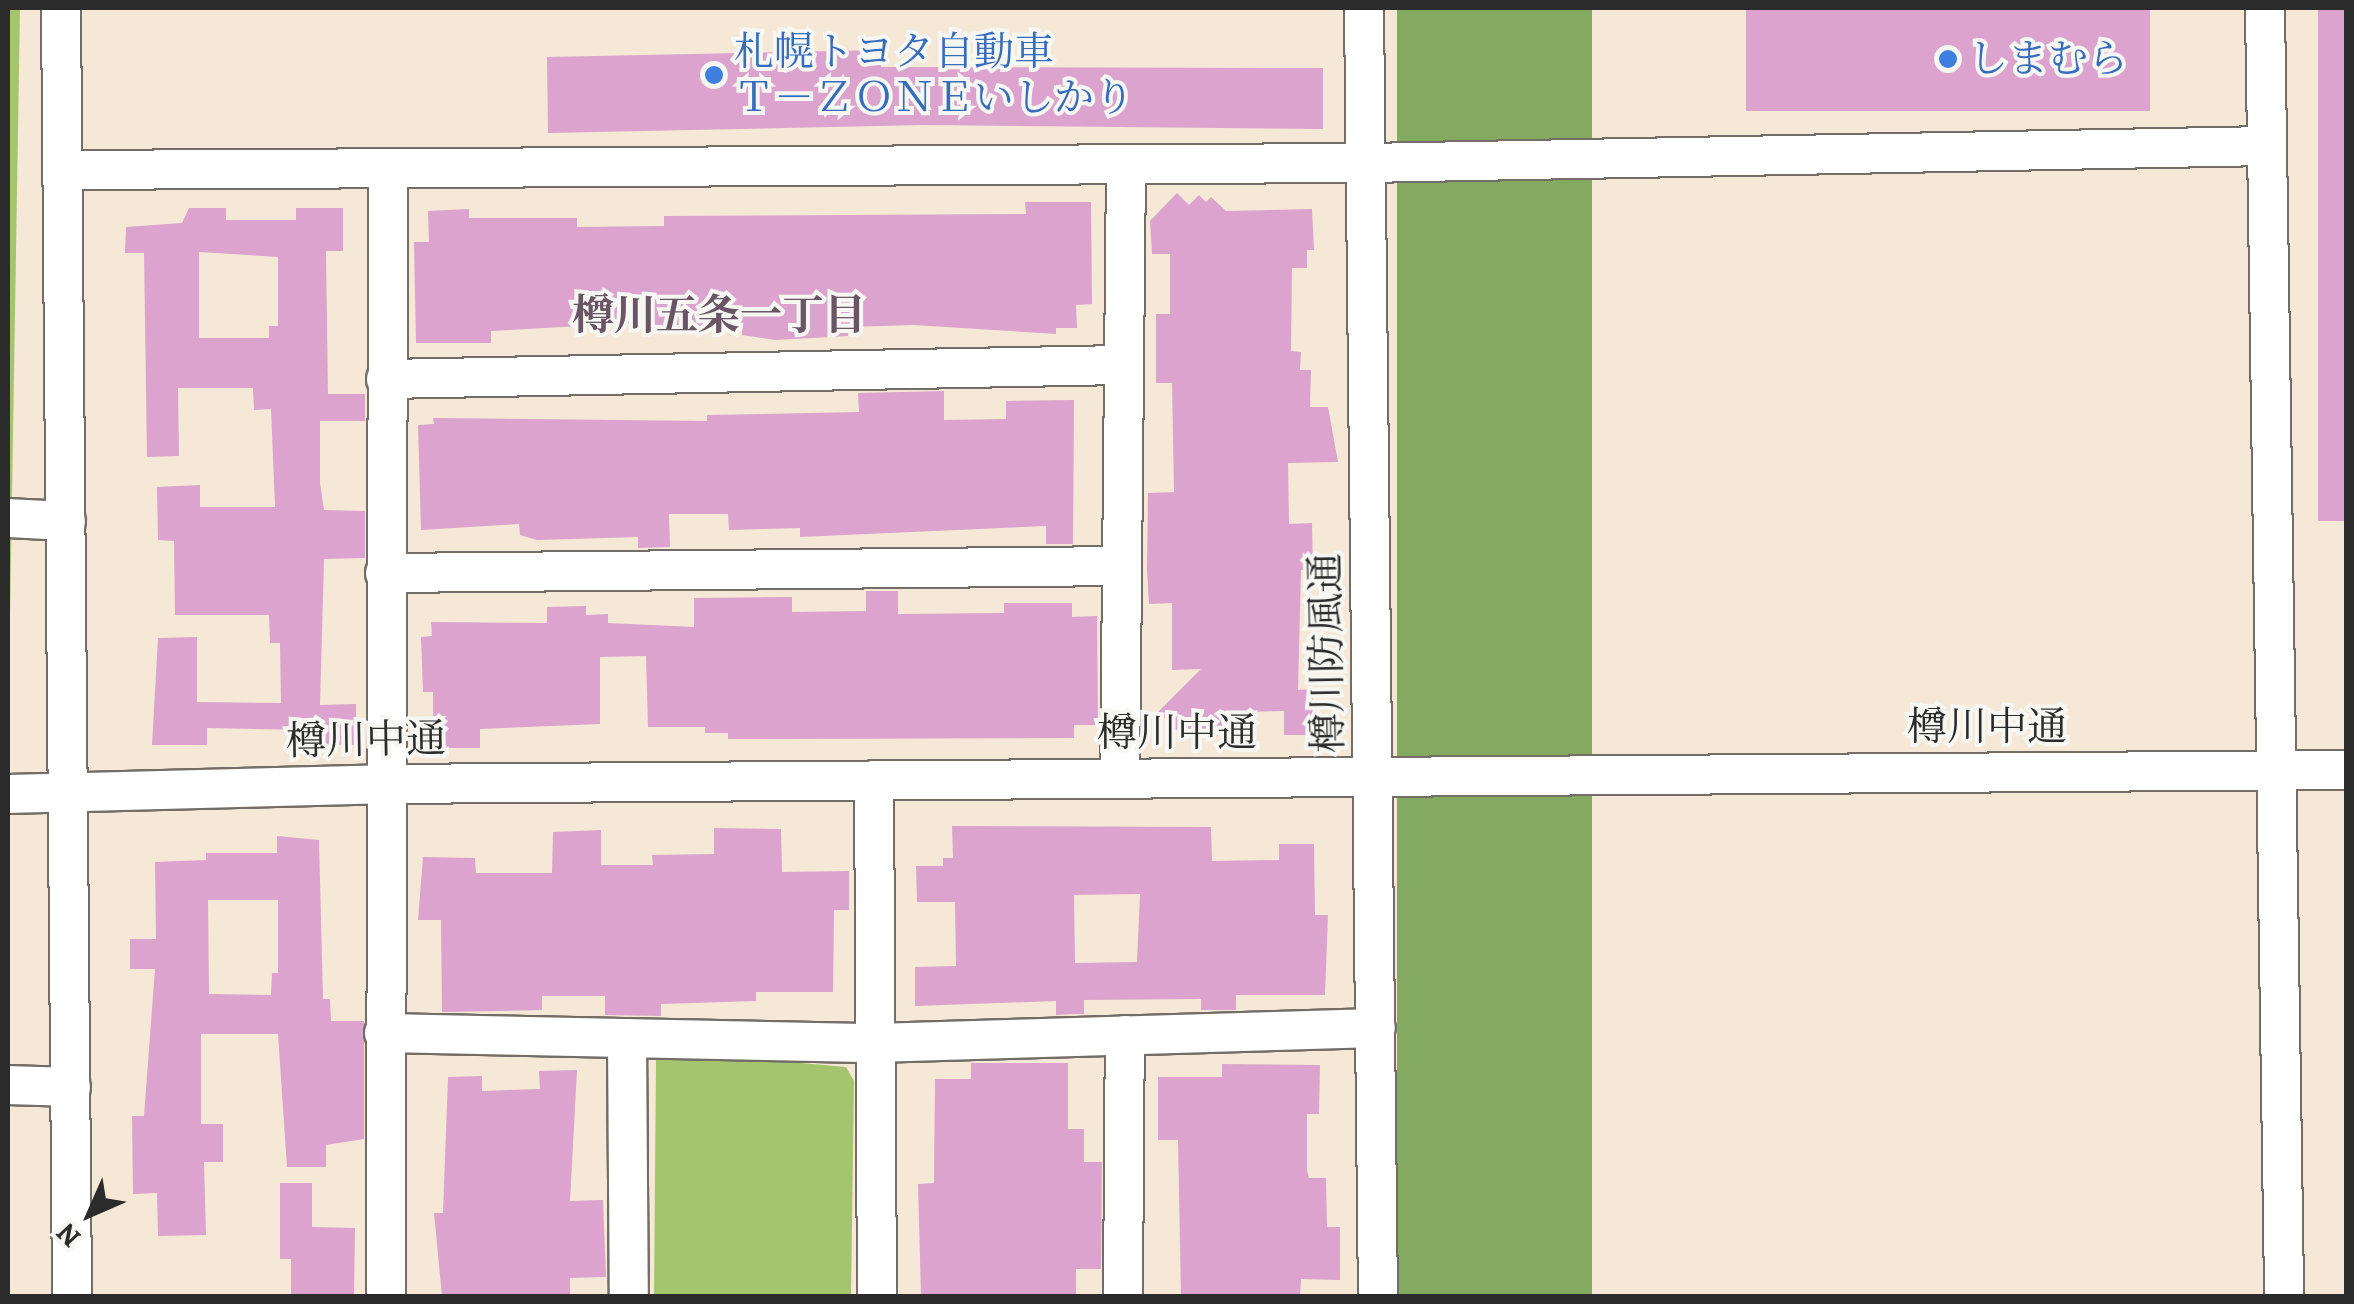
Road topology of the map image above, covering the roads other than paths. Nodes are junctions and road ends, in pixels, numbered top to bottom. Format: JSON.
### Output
{"nodes":[{"id":1,"x":61,"y":8,"type":"edge"},
{"id":2,"x":1364,"y":8,"type":"edge"},
{"id":3,"x":2265,"y":8,"type":"edge"},
{"id":4,"x":2267,"y":146,"type":"junction"},
{"id":5,"x":1366,"y":162,"type":"junction"},
{"id":6,"x":1126,"y":164,"type":"junction"},
{"id":7,"x":388,"y":168,"type":"junction"},
{"id":8,"x":63,"y":170,"type":"junction"},
{"id":9,"x":1124,"y":364,"type":"junction"},
{"id":10,"x":386,"y":380,"type":"junction"},
{"id":11,"x":8,"y":518,"type":"edge"},
{"id":12,"x":66,"y":521,"type":"junction"},
{"id":13,"x":1122,"y":566,"type":"junction"},
{"id":14,"x":385,"y":574,"type":"junction"},
{"id":15,"x":2274,"y":770,"type":"junction"},
{"id":16,"x":2346,"y":770,"type":"edge"},
{"id":17,"x":1374,"y":776,"type":"junction"},
{"id":18,"x":1120,"y":778,"type":"junction"},
{"id":19,"x":874,"y":780,"type":"junction"},
{"id":20,"x":383,"y":784,"type":"junction"},
{"id":21,"x":8,"y":794,"type":"edge"},
{"id":22,"x":68,"y":794,"type":"junction"},
{"id":23,"x":1376,"y":1028,"type":"junction"},
{"id":24,"x":384,"y":1034,"type":"junction"},
{"id":25,"x":1125,"y":1035,"type":"junction"},
{"id":26,"x":627,"y":1038,"type":"junction"},
{"id":27,"x":876,"y":1042,"type":"junction"},
{"id":28,"x":8,"y":1084,"type":"edge"},
{"id":29,"x":71,"y":1086,"type":"junction"},
{"id":30,"x":72,"y":1296,"type":"edge"},
{"id":31,"x":386,"y":1296,"type":"edge"},
{"id":32,"x":629,"y":1296,"type":"edge"},
{"id":33,"x":877,"y":1296,"type":"edge"},
{"id":34,"x":1123,"y":1296,"type":"edge"},
{"id":35,"x":1378,"y":1296,"type":"edge"},
{"id":36,"x":2284,"y":1296,"type":"edge"}],
"edges":[{"from":1,"to":8,"type":"street"},
{"from":2,"to":5,"type":"street","name":"樽川防風通"},
{"from":3,"to":4,"type":"street"},
{"from":4,"to":5,"type":"street"},
{"from":4,"to":15,"type":"street"},
{"from":5,"to":6,"type":"street"},
{"from":5,"to":17,"type":"street","name":"樽川防風通"},
{"from":6,"to":7,"type":"street"},
{"from":6,"to":9,"type":"street"},
{"from":7,"to":8,"type":"street"},
{"from":7,"to":10,"type":"street"},
{"from":8,"to":12,"type":"street"},
{"from":9,"to":10,"type":"street"},
{"from":9,"to":13,"type":"street"},
{"from":10,"to":14,"type":"street"},
{"from":11,"to":12,"type":"street"},
{"from":12,"to":22,"type":"street"},
{"from":13,"to":14,"type":"street"},
{"from":13,"to":18,"type":"street"},
{"from":14,"to":20,"type":"street"},
{"from":15,"to":16,"type":"street","name":"樽川中通"},
{"from":15,"to":17,"type":"street","name":"樽川中通"},
{"from":15,"to":36,"type":"street"},
{"from":17,"to":18,"type":"street","name":"樽川中通"},
{"from":17,"to":23,"type":"street","name":"樽川防風通"},
{"from":18,"to":19,"type":"street","name":"樽川中通"},
{"from":19,"to":20,"type":"street","name":"樽川中通"},
{"from":19,"to":27,"type":"street"},
{"from":20,"to":22,"type":"street","name":"樽川中通"},
{"from":20,"to":24,"type":"street"},
{"from":21,"to":22,"type":"street","name":"樽川中通"},
{"from":22,"to":29,"type":"street"},
{"from":23,"to":25,"type":"street"},
{"from":23,"to":35,"type":"street","name":"樽川防風通"},
{"from":24,"to":26,"type":"street"},
{"from":24,"to":31,"type":"street"},
{"from":25,"to":27,"type":"street"},
{"from":25,"to":34,"type":"street"},
{"from":26,"to":27,"type":"street"},
{"from":26,"to":32,"type":"street"},
{"from":27,"to":33,"type":"street"},
{"from":28,"to":29,"type":"street"},
{"from":29,"to":30,"type":"street"}]}
